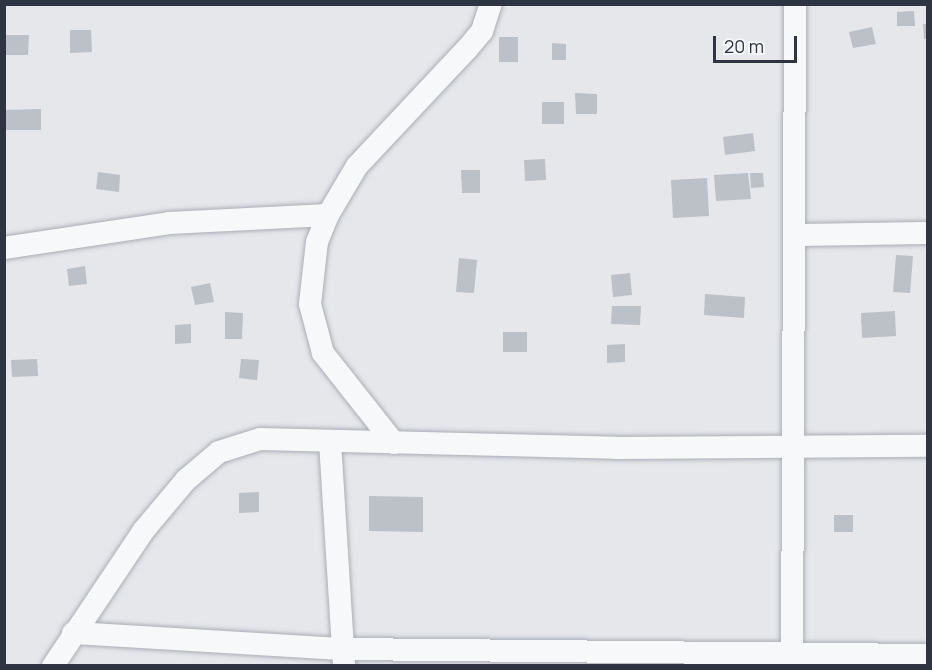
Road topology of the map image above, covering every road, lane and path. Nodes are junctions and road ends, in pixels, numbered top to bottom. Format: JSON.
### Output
{"nodes":[{"id":1,"x":491,"y":4,"type":"edge"},
{"id":2,"x":795,"y":4,"type":"edge"},
{"id":3,"x":328,"y":215,"type":"junction"},
{"id":4,"x":927,"y":233,"type":"edge"},
{"id":5,"x":795,"y":235,"type":"junction"},
{"id":6,"x":4,"y":248,"type":"edge"},
{"id":7,"x":330,"y":442,"type":"junction"},
{"id":8,"x":394,"y":443,"type":"junction"},
{"id":9,"x":927,"y":446,"type":"edge"},
{"id":10,"x":796,"y":447,"type":"junction"},
{"id":11,"x":74,"y":633,"type":"junction"},
{"id":12,"x":927,"y":655,"type":"edge"},
{"id":13,"x":344,"y":657,"type":"edge"},
{"id":14,"x":792,"y":661,"type":"edge"},
{"id":15,"x":53,"y":666,"type":"edge"}],
"edges":[{"from":1,"to":3,"type":"street"},
{"from":2,"to":5,"type":"street"},
{"from":3,"to":6,"type":"street"},
{"from":3,"to":8,"type":"street"},
{"from":4,"to":5,"type":"street"},
{"from":5,"to":10,"type":"street"},
{"from":7,"to":8,"type":"street"},
{"from":7,"to":11,"type":"street"},
{"from":7,"to":13,"type":"street"},
{"from":8,"to":10,"type":"street"},
{"from":9,"to":10,"type":"street"},
{"from":10,"to":14,"type":"street"},
{"from":11,"to":13,"type":"street"},
{"from":11,"to":15,"type":"street"},
{"from":12,"to":14,"type":"street"},
{"from":13,"to":14,"type":"street"}]}
